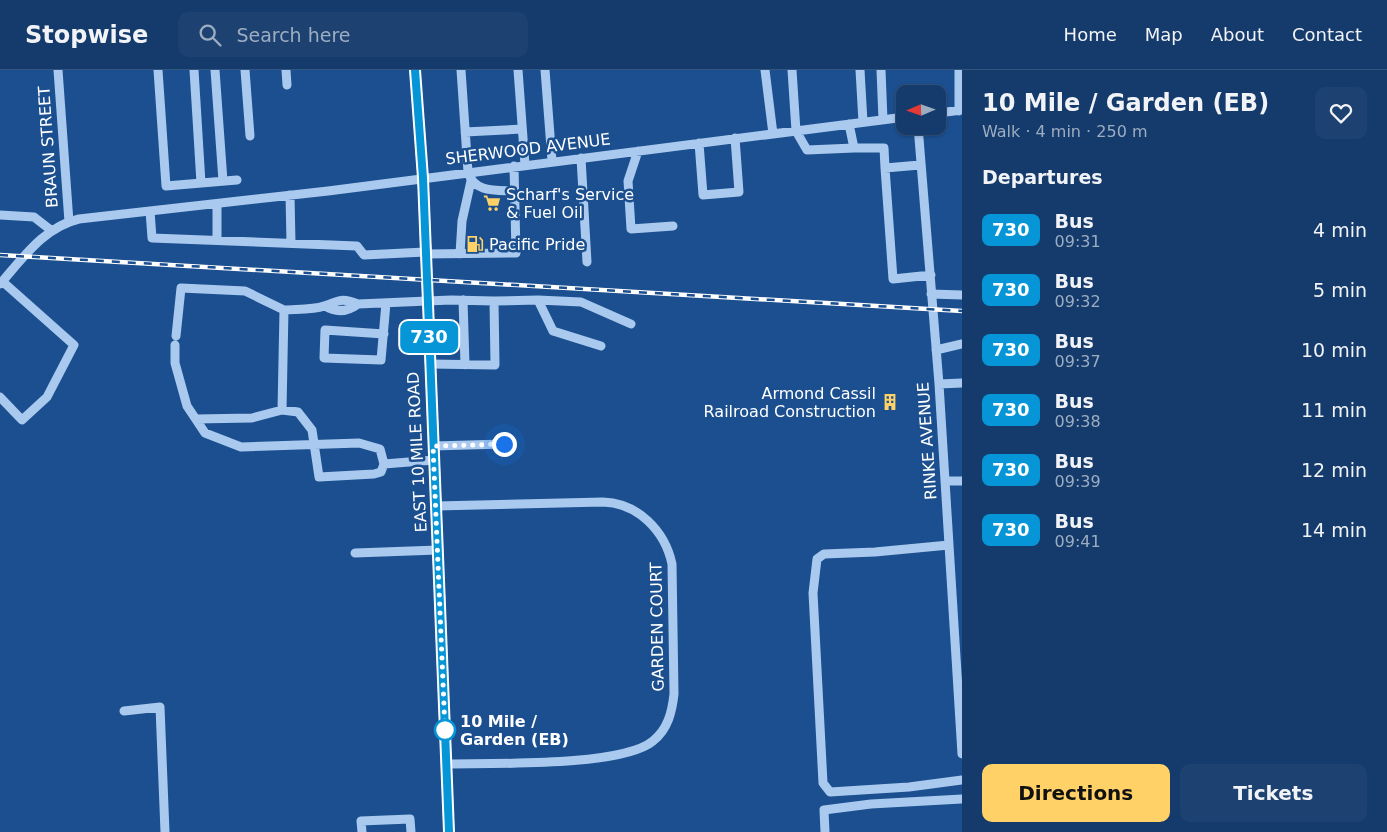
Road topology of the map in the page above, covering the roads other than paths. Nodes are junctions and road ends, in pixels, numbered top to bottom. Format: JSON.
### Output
{"nodes":[{"id":1,"x":58,"y":70,"type":"edge"},
{"id":2,"x":158,"y":70,"type":"edge"},
{"id":3,"x":194,"y":70,"type":"edge"},
{"id":4,"x":214,"y":70,"type":"edge"},
{"id":5,"x":245,"y":70,"type":"edge"},
{"id":6,"x":286,"y":70,"type":"edge"},
{"id":7,"x":415,"y":70,"type":"edge"},
{"id":8,"x":461,"y":70,"type":"edge"},
{"id":9,"x":518,"y":70,"type":"edge"},
{"id":10,"x":545,"y":70,"type":"edge"},
{"id":11,"x":765,"y":70,"type":"edge"},
{"id":12,"x":792,"y":70,"type":"edge"},
{"id":13,"x":860,"y":70,"type":"edge"},
{"id":14,"x":881,"y":70,"type":"edge"},
{"id":15,"x":959,"y":70,"type":"edge"},
{"id":16,"x":288,"y":85,"type":"dead end"},
{"id":17,"x":960,"y":110,"type":"edge"},
{"id":18,"x":946,"y":112,"type":"edge"},
{"id":19,"x":896,"y":118,"type":"edge"},
{"id":20,"x":883,"y":120,"type":"junction"},
{"id":21,"x":863,"y":122,"type":"junction"},
{"id":22,"x":849,"y":124,"type":"junction"},
{"id":23,"x":522,"y":129,"type":"junction"},
{"id":24,"x":796,"y":131,"type":"junction"},
{"id":25,"x":465,"y":132,"type":"junction"},
{"id":26,"x":773,"y":134,"type":"junction"},
{"id":27,"x":918,"y":135,"type":"edge"},
{"id":28,"x":250,"y":136,"type":"dead end"},
{"id":29,"x":735,"y":138,"type":"junction"},
{"id":30,"x":699,"y":143,"type":"junction"},
{"id":31,"x":854,"y":148,"type":"junction"},
{"id":32,"x":638,"y":150,"type":"junction"},
{"id":33,"x":582,"y":158,"type":"junction"},
{"id":34,"x":552,"y":161,"type":"junction"},
{"id":35,"x":525,"y":165,"type":"junction"},
{"id":36,"x":514,"y":166,"type":"junction"},
{"id":37,"x":920,"y":166,"type":"junction"},
{"id":38,"x":884,"y":168,"type":"junction"},
{"id":39,"x":468,"y":172,"type":"junction"},
{"id":40,"x":423,"y":178,"type":"junction"},
{"id":41,"x":237,"y":180,"type":"dead end"},
{"id":42,"x":223,"y":181,"type":"junction"},
{"id":43,"x":471,"y":181,"type":"junction"},
{"id":44,"x":201,"y":183,"type":"junction"},
{"id":45,"x":515,"y":191,"type":"junction"},
{"id":46,"x":290,"y":195,"type":"junction"},
{"id":47,"x":217,"y":204,"type":"junction"},
{"id":48,"x":150,"y":211,"type":"junction"},
{"id":49,"x":0,"y":215,"type":"edge"},
{"id":50,"x":68,"y":222,"type":"junction"},
{"id":51,"x":673,"y":226,"type":"dead end"},
{"id":52,"x":52,"y":231,"type":"junction"},
{"id":53,"x":217,"y":240,"type":"junction"},
{"id":54,"x":291,"y":243,"type":"junction"},
{"id":55,"x":425,"y":253,"type":"junction"},
{"id":56,"x":460,"y":254,"type":"junction"},
{"id":57,"x":587,"y":262,"type":"dead end"},
{"id":58,"x":930,"y":275,"type":"junction"},
{"id":59,"x":1,"y":283,"type":"edge"},
{"id":60,"x":931,"y":294,"type":"junction"},
{"id":61,"x":962,"y":295,"type":"edge"},
{"id":62,"x":463,"y":300,"type":"junction"},
{"id":63,"x":538,"y":300,"type":"junction"},
{"id":64,"x":427,"y":301,"type":"junction"},
{"id":65,"x":494,"y":301,"type":"junction"},
{"id":66,"x":386,"y":303,"type":"junction"},
{"id":67,"x":284,"y":310,"type":"junction"},
{"id":68,"x":631,"y":324,"type":"dead end"},
{"id":69,"x":384,"y":334,"type":"junction"},
{"id":70,"x":962,"y":344,"type":"edge"},
{"id":71,"x":602,"y":346,"type":"dead end"},
{"id":72,"x":936,"y":350,"type":"junction"},
{"id":73,"x":430,"y":364,"type":"junction"},
{"id":74,"x":465,"y":365,"type":"junction"},
{"id":75,"x":962,"y":382,"type":"edge"},
{"id":76,"x":939,"y":384,"type":"junction"},
{"id":77,"x":0,"y":397,"type":"edge"},
{"id":78,"x":282,"y":410,"type":"junction"},
{"id":79,"x":196,"y":419,"type":"junction"},
{"id":80,"x":504,"y":444,"type":"dead end"},
{"id":81,"x":314,"y":445,"type":"junction"},
{"id":82,"x":433,"y":446,"type":"junction"},
{"id":83,"x":434,"y":460,"type":"junction"},
{"id":84,"x":384,"y":464,"type":"junction"},
{"id":85,"x":945,"y":481,"type":"junction"},
{"id":86,"x":962,"y":481,"type":"edge"},
{"id":87,"x":436,"y":506,"type":"junction"},
{"id":88,"x":949,"y":544,"type":"junction"},
{"id":89,"x":438,"y":550,"type":"junction"},
{"id":90,"x":355,"y":553,"type":"dead end"},
{"id":91,"x":960,"y":676,"type":"edge"},
{"id":92,"x":124,"y":711,"type":"dead end"},
{"id":93,"x":961,"y":724,"type":"edge"},
{"id":94,"x":962,"y":754,"type":"edge"},
{"id":95,"x":447,"y":764,"type":"junction"},
{"id":96,"x":962,"y":780,"type":"edge"},
{"id":97,"x":962,"y":799,"type":"edge"},
{"id":98,"x":165,"y":832,"type":"edge"},
{"id":99,"x":362,"y":832,"type":"edge"},
{"id":100,"x":411,"y":832,"type":"edge"},
{"id":101,"x":449,"y":832,"type":"edge"},
{"id":102,"x":825,"y":832,"type":"edge"}],
"edges":[{"from":1,"to":50,"type":"street","name":"BRAUN STREET"},
{"from":2,"to":44,"type":"street"},
{"from":3,"to":44,"type":"street"},
{"from":4,"to":42,"type":"street"},
{"from":5,"to":28,"type":"street"},
{"from":6,"to":16,"type":"street"},
{"from":7,"to":40,"type":"main road","name":"EAST 10 MILE ROAD"},
{"from":8,"to":25,"type":"street"},
{"from":9,"to":23,"type":"street"},
{"from":10,"to":34,"type":"street"},
{"from":11,"to":26,"type":"street"},
{"from":12,"to":24,"type":"street"},
{"from":13,"to":21,"type":"street"},
{"from":14,"to":20,"type":"street"},
{"from":15,"to":17,"type":"street"},
{"from":17,"to":18,"type":"street"},
{"from":19,"to":20,"type":"street","name":"SHERWOOD AVENUE"},
{"from":20,"to":21,"type":"street","name":"SHERWOOD AVENUE"},
{"from":21,"to":22,"type":"street","name":"SHERWOOD AVENUE"},
{"from":22,"to":24,"type":"street","name":"SHERWOOD AVENUE"},
{"from":22,"to":31,"type":"street"},
{"from":23,"to":25,"type":"street"},
{"from":23,"to":35,"type":"street"},
{"from":24,"to":26,"type":"street","name":"SHERWOOD AVENUE"},
{"from":24,"to":31,"type":"street"},
{"from":25,"to":39,"type":"street"},
{"from":26,"to":29,"type":"street","name":"SHERWOOD AVENUE"},
{"from":27,"to":37,"type":"street","name":"RINKE AVENUE"},
{"from":29,"to":30,"type":"street","name":"SHERWOOD AVENUE"},
{"from":29,"to":30,"type":"street"},
{"from":30,"to":32,"type":"street","name":"SHERWOOD AVENUE"},
{"from":31,"to":38,"type":"street"},
{"from":32,"to":33,"type":"street","name":"SHERWOOD AVENUE"},
{"from":32,"to":51,"type":"street"},
{"from":33,"to":34,"type":"street","name":"SHERWOOD AVENUE"},
{"from":33,"to":57,"type":"street"},
{"from":34,"to":35,"type":"street","name":"SHERWOOD AVENUE"},
{"from":35,"to":36,"type":"street","name":"SHERWOOD AVENUE"},
{"from":36,"to":39,"type":"street","name":"SHERWOOD AVENUE"},
{"from":36,"to":45,"type":"street"},
{"from":37,"to":38,"type":"street"},
{"from":37,"to":58,"type":"street","name":"RINKE AVENUE"},
{"from":38,"to":58,"type":"street"},
{"from":39,"to":40,"type":"street","name":"SHERWOOD AVENUE"},
{"from":39,"to":43,"type":"street"},
{"from":40,"to":46,"type":"street","name":"SHERWOOD AVENUE"},
{"from":40,"to":55,"type":"main road","name":"EAST 10 MILE ROAD"},
{"from":41,"to":42,"type":"street"},
{"from":42,"to":44,"type":"street"},
{"from":43,"to":45,"type":"street"},
{"from":43,"to":56,"type":"street"},
{"from":45,"to":56,"type":"street"},
{"from":46,"to":47,"type":"street","name":"SHERWOOD AVENUE"},
{"from":46,"to":54,"type":"street"},
{"from":47,"to":48,"type":"street","name":"SHERWOOD AVENUE"},
{"from":47,"to":53,"type":"street"},
{"from":48,"to":50,"type":"street","name":"SHERWOOD AVENUE"},
{"from":48,"to":53,"type":"street"},
{"from":49,"to":52,"type":"street"},
{"from":50,"to":52,"type":"street","name":"SHERWOOD AVENUE"},
{"from":52,"to":59,"type":"street","name":"SHERWOOD AVENUE"},
{"from":53,"to":54,"type":"street"},
{"from":54,"to":55,"type":"street"},
{"from":55,"to":56,"type":"street"},
{"from":55,"to":64,"type":"main road","name":"EAST 10 MILE ROAD"},
{"from":58,"to":60,"type":"street","name":"RINKE AVENUE"},
{"from":59,"to":77,"type":"street"},
{"from":60,"to":61,"type":"street"},
{"from":60,"to":72,"type":"street","name":"RINKE AVENUE"},
{"from":62,"to":64,"type":"street"},
{"from":62,"to":65,"type":"street"},
{"from":62,"to":74,"type":"street"},
{"from":63,"to":65,"type":"street"},
{"from":63,"to":68,"type":"street"},
{"from":63,"to":71,"type":"street"},
{"from":64,"to":66,"type":"street"},
{"from":64,"to":73,"type":"main road","name":"EAST 10 MILE ROAD"},
{"from":65,"to":74,"type":"street"},
{"from":66,"to":67,"type":"street"},
{"from":66,"to":69,"type":"street"},
{"from":67,"to":78,"type":"street"},
{"from":67,"to":79,"type":"street"},
{"from":69,"to":69,"type":"street"},
{"from":70,"to":72,"type":"street"},
{"from":72,"to":76,"type":"street","name":"RINKE AVENUE"},
{"from":73,"to":74,"type":"street"},
{"from":73,"to":82,"type":"main road","name":"EAST 10 MILE ROAD"},
{"from":75,"to":76,"type":"street"},
{"from":76,"to":85,"type":"street","name":"RINKE AVENUE"},
{"from":78,"to":79,"type":"street"},
{"from":78,"to":81,"type":"street"},
{"from":79,"to":81,"type":"street"},
{"from":80,"to":82,"type":"street"},
{"from":81,"to":84,"type":"street"},
{"from":81,"to":84,"type":"street"},
{"from":82,"to":83,"type":"main road","name":"EAST 10 MILE ROAD"},
{"from":83,"to":84,"type":"street"},
{"from":83,"to":87,"type":"main road","name":"EAST 10 MILE ROAD"},
{"from":85,"to":86,"type":"street"},
{"from":85,"to":88,"type":"street","name":"RINKE AVENUE"},
{"from":87,"to":89,"type":"main road","name":"EAST 10 MILE ROAD"},
{"from":87,"to":95,"type":"street","name":"GARDEN COURT"},
{"from":88,"to":91,"type":"street","name":"RINKE AVENUE"},
{"from":88,"to":96,"type":"street"},
{"from":89,"to":90,"type":"street"},
{"from":89,"to":95,"type":"main road","name":"EAST 10 MILE ROAD"},
{"from":91,"to":93,"type":"street","name":"RINKE AVENUE"},
{"from":92,"to":98,"type":"street"},
{"from":93,"to":94,"type":"street","name":"RINKE AVENUE"},
{"from":95,"to":101,"type":"main road","name":"EAST 10 MILE ROAD"},
{"from":97,"to":102,"type":"street"},
{"from":99,"to":100,"type":"street"}]}
